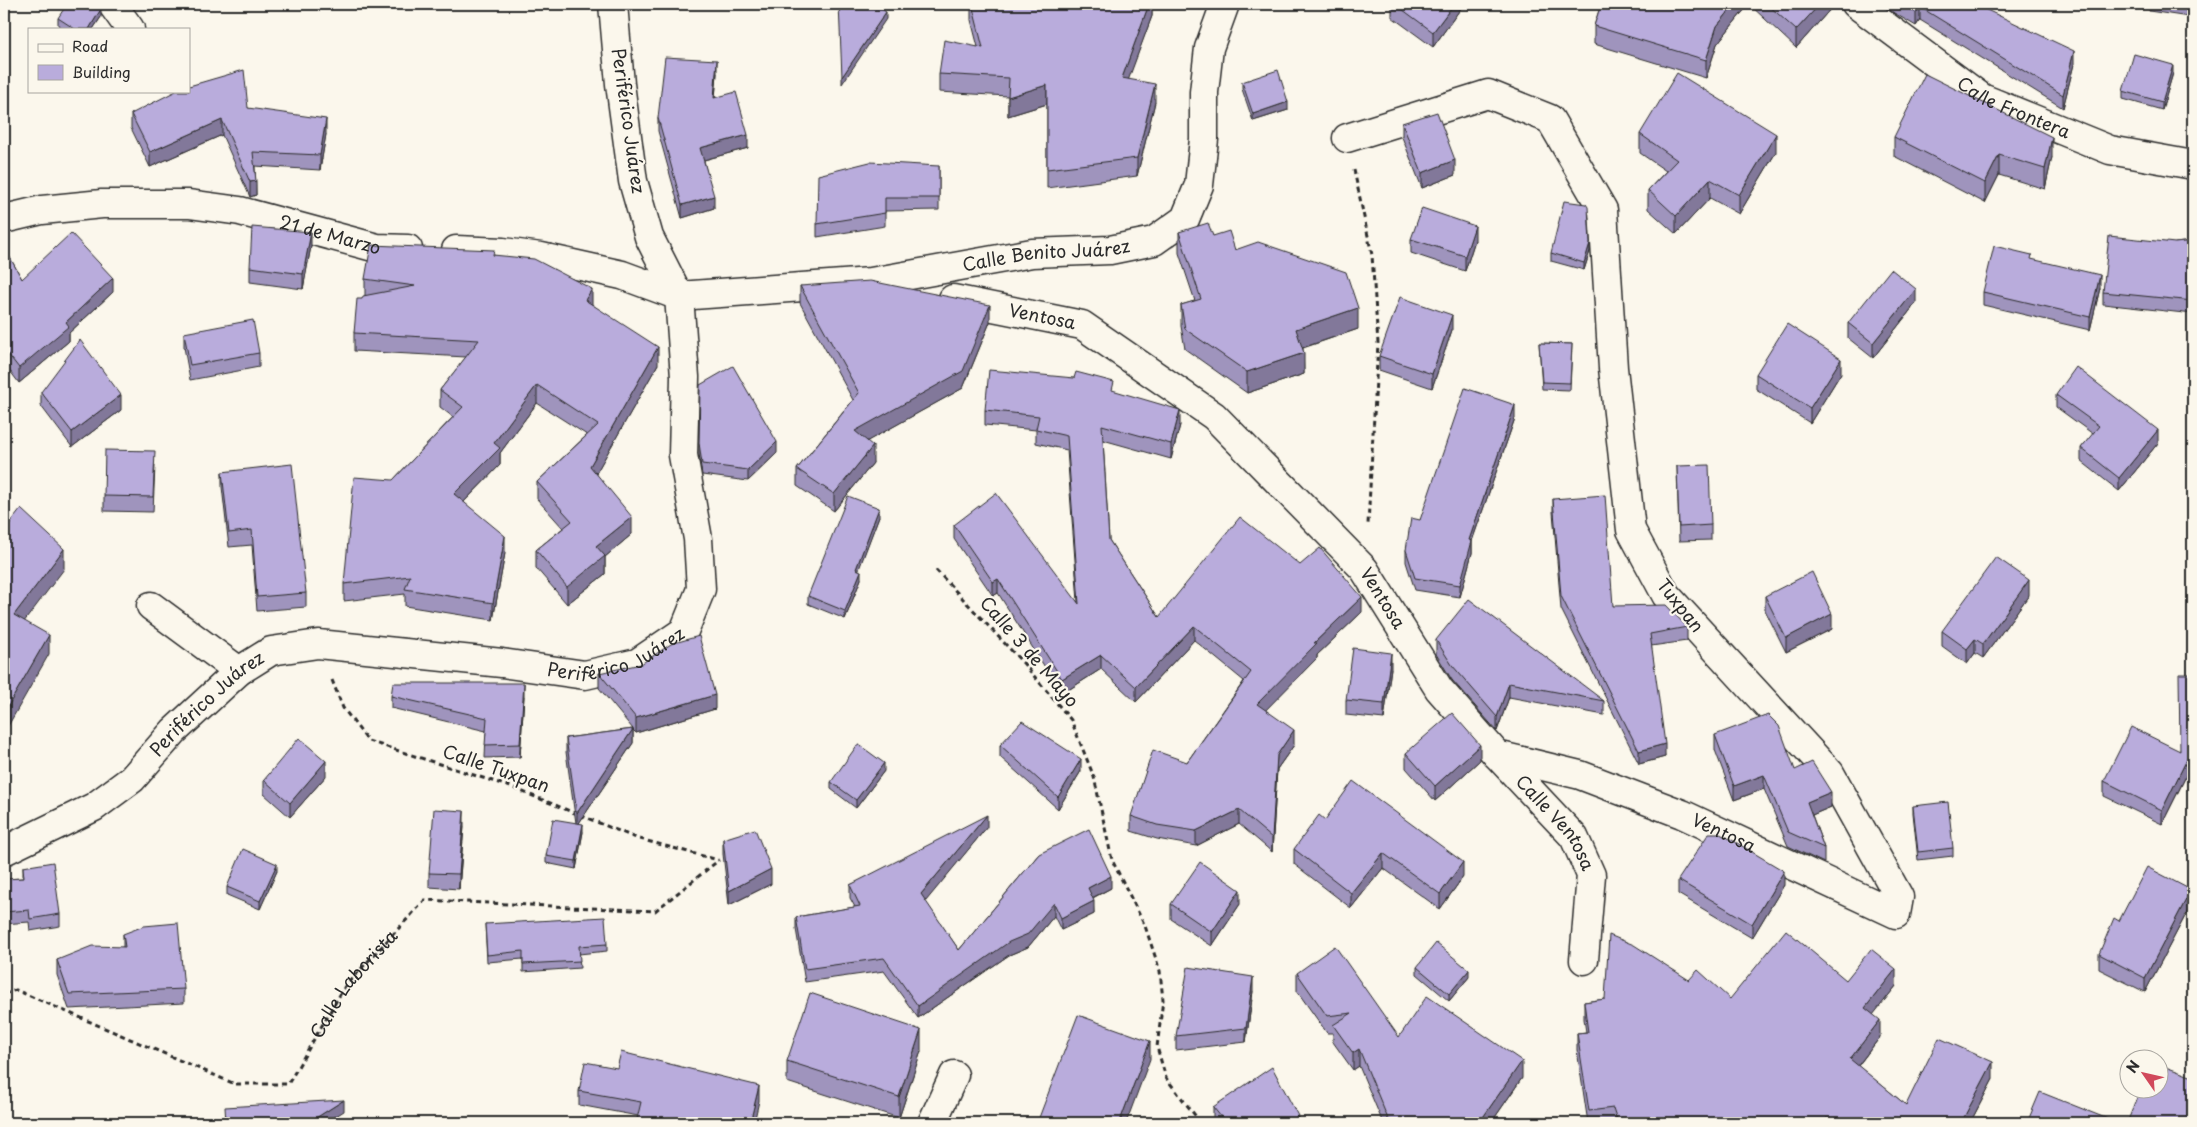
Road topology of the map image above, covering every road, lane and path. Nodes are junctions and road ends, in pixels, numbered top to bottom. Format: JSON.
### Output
{"nodes":[{"id":1,"x":112,"y":4,"type":"edge"},
{"id":2,"x":613,"y":4,"type":"edge"},
{"id":3,"x":1225,"y":4,"type":"edge"},
{"id":4,"x":1856,"y":4,"type":"edge"},
{"id":5,"x":129,"y":28,"type":"edge"},
{"id":6,"x":1347,"y":138,"type":"joint"},
{"id":7,"x":2193,"y":166,"type":"edge"},
{"id":8,"x":4,"y":220,"type":"edge"},
{"id":9,"x":871,"y":282,"type":"junction"},
{"id":10,"x":679,"y":296,"type":"junction"},
{"id":11,"x":936,"y":570,"type":"dead end"},
{"id":12,"x":1364,"y":570,"type":"junction"},
{"id":13,"x":151,"y":606,"type":"dead end"},
{"id":14,"x":318,"y":644,"type":"junction"},
{"id":15,"x":239,"y":672,"type":"junction"},
{"id":16,"x":1497,"y":755,"type":"junction"},
{"id":17,"x":4,"y":851,"type":"edge"},
{"id":18,"x":719,"y":860,"type":"joint"},
{"id":19,"x":1896,"y":914,"type":"joint"},
{"id":20,"x":1584,"y":960,"type":"dead end"},
{"id":21,"x":4,"y":994,"type":"edge"},
{"id":22,"x":954,"y":1075,"type":"dead end"},
{"id":23,"x":932,"y":1123,"type":"edge"},
{"id":24,"x":1201,"y":1123,"type":"edge"}],
"edges":[{"from":1,"to":5,"type":"street"},
{"from":2,"to":10,"type":"street","name":"Periférico Juárez"},
{"from":3,"to":9,"type":"street","name":"Calle Benito Juárez"},
{"from":4,"to":7,"type":"street","name":"Calle Frontera"},
{"from":6,"to":12,"type":"path"},
{"from":6,"to":19,"type":"street","name":"Tuxpan"},
{"from":8,"to":10,"type":"street","name":"21 de Marzo"},
{"from":9,"to":10,"type":"street","name":"Calle Benito Juárez"},
{"from":9,"to":12,"type":"street","name":"Ventosa"},
{"from":10,"to":14,"type":"street","name":"Periférico Juárez"},
{"from":11,"to":24,"type":"path","name":"Calle 3 de Mayo"},
{"from":12,"to":16,"type":"street","name":"Ventosa"},
{"from":13,"to":15,"type":"street"},
{"from":14,"to":15,"type":"street","name":"Periférico Juárez"},
{"from":14,"to":18,"type":"path","name":"Calle Tuxpan"},
{"from":15,"to":17,"type":"street","name":"Periférico Juárez"},
{"from":16,"to":19,"type":"street","name":"Ventosa"},
{"from":16,"to":20,"type":"street","name":"Calle Ventosa"},
{"from":18,"to":21,"type":"path","name":"Calle Laborista"},
{"from":22,"to":23,"type":"street"}]}
